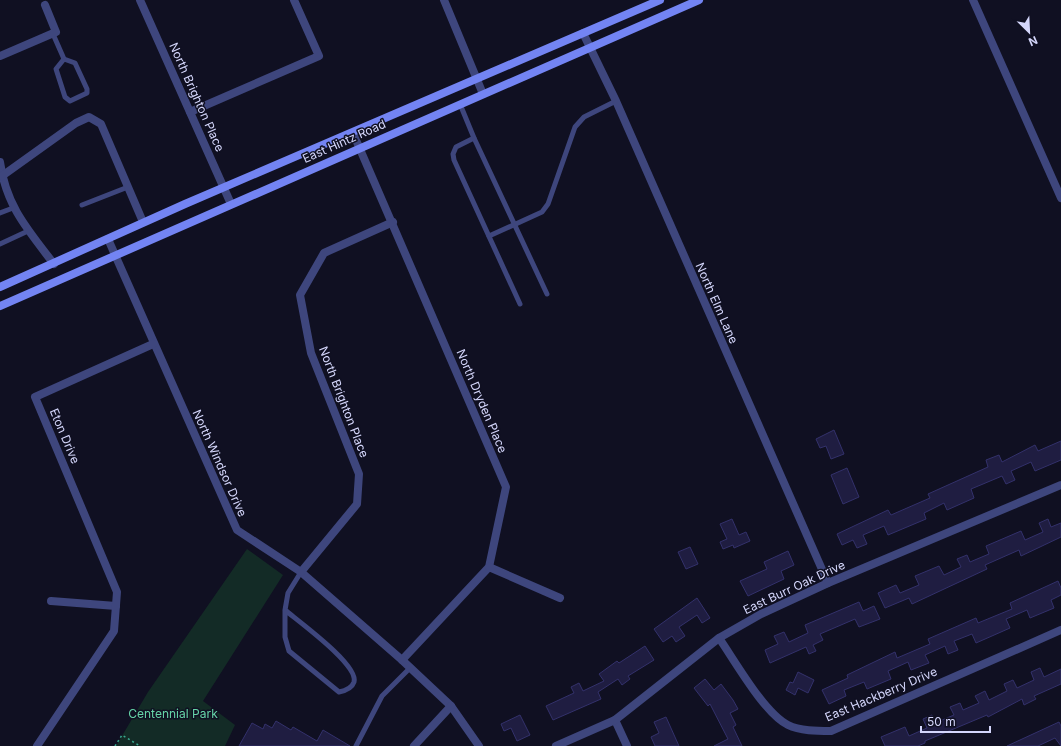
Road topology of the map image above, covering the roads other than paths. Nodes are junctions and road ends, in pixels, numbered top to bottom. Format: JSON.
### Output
{"nodes":[{"id":1,"x":140,"y":0,"type":"edge"},
{"id":2,"x":294,"y":0,"type":"edge"},
{"id":3,"x":444,"y":0,"type":"edge"},
{"id":4,"x":660,"y":0,"type":"edge"},
{"id":5,"x":699,"y":0,"type":"edge"},
{"id":6,"x":973,"y":0,"type":"edge"},
{"id":7,"x":46,"y":5,"type":"dead end"},
{"id":8,"x":583,"y":33,"type":"junction"},
{"id":9,"x":53,"y":34,"type":"junction"},
{"id":10,"x":590,"y":48,"type":"junction"},
{"id":11,"x":0,"y":56,"type":"edge"},
{"id":12,"x":64,"y":59,"type":"junction"},
{"id":13,"x":477,"y":78,"type":"junction"},
{"id":14,"x":483,"y":94,"type":"junction"},
{"id":15,"x":616,"y":101,"type":"junction"},
{"id":16,"x":460,"y":104,"type":"junction"},
{"id":17,"x":190,"y":112,"type":"junction"},
{"id":18,"x":353,"y":133,"type":"junction"},
{"id":19,"x":474,"y":138,"type":"junction"},
{"id":20,"x":360,"y":148,"type":"junction"},
{"id":21,"x":0,"y":162,"type":"edge"},
{"id":22,"x":2,"y":176,"type":"junction"},
{"id":23,"x":128,"y":187,"type":"junction"},
{"id":24,"x":224,"y":188,"type":"junction"},
{"id":25,"x":1061,"y":198,"type":"edge"},
{"id":26,"x":231,"y":204,"type":"junction"},
{"id":27,"x":82,"y":205,"type":"dead end"},
{"id":28,"x":13,"y":208,"type":"junction"},
{"id":29,"x":0,"y":213,"type":"edge"},
{"id":30,"x":143,"y":222,"type":"junction"},
{"id":31,"x":393,"y":222,"type":"junction"},
{"id":32,"x":515,"y":225,"type":"junction"},
{"id":33,"x":28,"y":231,"type":"junction"},
{"id":34,"x":488,"y":236,"type":"junction"},
{"id":35,"x":108,"y":240,"type":"junction"},
{"id":36,"x":0,"y":244,"type":"edge"},
{"id":37,"x":115,"y":255,"type":"junction"},
{"id":38,"x":54,"y":264,"type":"junction"},
{"id":39,"x":0,"y":287,"type":"edge"},
{"id":40,"x":547,"y":294,"type":"dead end"},
{"id":41,"x":520,"y":304,"type":"dead end"},
{"id":42,"x":0,"y":306,"type":"edge"},
{"id":43,"x":153,"y":344,"type":"junction"},
{"id":44,"x":1061,"y":485,"type":"edge"},
{"id":45,"x":489,"y":567,"type":"junction"},
{"id":46,"x":301,"y":572,"type":"junction"},
{"id":47,"x":828,"y":583,"type":"junction"},
{"id":48,"x":560,"y":598,"type":"dead end"},
{"id":49,"x":51,"y":601,"type":"dead end"},
{"id":50,"x":116,"y":606,"type":"junction"},
{"id":51,"x":285,"y":610,"type":"junction"},
{"id":52,"x":1061,"y":630,"type":"edge"},
{"id":53,"x":719,"y":638,"type":"junction"},
{"id":54,"x":402,"y":660,"type":"junction"},
{"id":55,"x":411,"y":668,"type":"junction"},
{"id":56,"x":451,"y":706,"type":"junction"},
{"id":57,"x":615,"y":720,"type":"junction"},
{"id":58,"x":37,"y":746,"type":"edge"},
{"id":59,"x":356,"y":746,"type":"edge"},
{"id":60,"x":414,"y":746,"type":"edge"},
{"id":61,"x":479,"y":746,"type":"edge"},
{"id":62,"x":556,"y":746,"type":"edge"},
{"id":63,"x":627,"y":746,"type":"edge"}],
"edges":[{"from":1,"to":17,"type":"street","name":"North Brighton Place"},
{"from":2,"to":17,"type":"street"},
{"from":3,"to":13,"type":"street"},
{"from":4,"to":8,"type":"main road","name":"East Hintz Road"},
{"from":5,"to":10,"type":"main road","name":"East Hintz Road"},
{"from":6,"to":25,"type":"street"},
{"from":7,"to":9,"type":"street"},
{"from":8,"to":10,"type":"street","name":"North Elm Lane"},
{"from":8,"to":13,"type":"main road","name":"East Hintz Road"},
{"from":9,"to":11,"type":"street"},
{"from":9,"to":12,"type":"lane"},
{"from":10,"to":14,"type":"main road","name":"East Hintz Road"},
{"from":10,"to":15,"type":"street","name":"North Elm Lane"},
{"from":12,"to":12,"type":"lane"},
{"from":13,"to":14,"type":"street"},
{"from":13,"to":18,"type":"main road","name":"East Hintz Road"},
{"from":14,"to":16,"type":"main road","name":"East Hintz Road"},
{"from":15,"to":32,"type":"lane"},
{"from":15,"to":47,"type":"street","name":"North Elm Lane"},
{"from":16,"to":19,"type":"lane"},
{"from":16,"to":20,"type":"main road","name":"East Hintz Road"},
{"from":17,"to":24,"type":"street","name":"North Brighton Place"},
{"from":18,"to":20,"type":"street","name":"North Dryden Place"},
{"from":18,"to":24,"type":"main road","name":"East Hintz Road"},
{"from":19,"to":32,"type":"lane"},
{"from":19,"to":34,"type":"lane"},
{"from":20,"to":26,"type":"main road","name":"East Hintz Road"},
{"from":20,"to":31,"type":"street","name":"North Dryden Place"},
{"from":21,"to":22,"type":"street"},
{"from":22,"to":23,"type":"street"},
{"from":22,"to":28,"type":"street"},
{"from":23,"to":27,"type":"lane"},
{"from":23,"to":30,"type":"street"},
{"from":24,"to":26,"type":"street","name":"North Brighton Place"},
{"from":24,"to":30,"type":"main road","name":"East Hintz Road"},
{"from":26,"to":37,"type":"main road","name":"East Hintz Road"},
{"from":28,"to":29,"type":"lane"},
{"from":28,"to":33,"type":"street"},
{"from":30,"to":35,"type":"main road","name":"East Hintz Road"},
{"from":31,"to":45,"type":"street","name":"North Dryden Place"},
{"from":31,"to":46,"type":"street","name":"North Brighton Place"},
{"from":32,"to":34,"type":"lane"},
{"from":32,"to":40,"type":"lane"},
{"from":33,"to":36,"type":"lane"},
{"from":33,"to":38,"type":"street"},
{"from":34,"to":41,"type":"lane"},
{"from":35,"to":37,"type":"street","name":"North Windsor Drive"},
{"from":35,"to":38,"type":"main road","name":"East Hintz Road"},
{"from":37,"to":42,"type":"main road","name":"East Hintz Road"},
{"from":37,"to":43,"type":"street","name":"North Windsor Drive"},
{"from":38,"to":39,"type":"main road","name":"East Hintz Road"},
{"from":43,"to":46,"type":"street","name":"North Windsor Drive"},
{"from":43,"to":50,"type":"street","name":"Eton Drive"},
{"from":44,"to":47,"type":"street","name":"East Burr Oak Drive"},
{"from":45,"to":48,"type":"street"},
{"from":45,"to":54,"type":"street"},
{"from":46,"to":51,"type":"lane"},
{"from":46,"to":54,"type":"street","name":"North Windsor Drive"},
{"from":47,"to":53,"type":"street","name":"East Burr Oak Drive"},
{"from":49,"to":50,"type":"street"},
{"from":50,"to":58,"type":"street","name":"Eton Drive"},
{"from":51,"to":51,"type":"lane"},
{"from":52,"to":53,"type":"street","name":"East Hackberry Drive"},
{"from":53,"to":57,"type":"street","name":"East Burr Oak Drive"},
{"from":54,"to":55,"type":"street","name":"North Windsor Drive"},
{"from":55,"to":56,"type":"street","name":"North Windsor Drive"},
{"from":55,"to":59,"type":"lane"},
{"from":56,"to":60,"type":"street"},
{"from":56,"to":61,"type":"street","name":"North Windsor Drive"},
{"from":57,"to":62,"type":"street","name":"East Burr Oak Drive"},
{"from":57,"to":63,"type":"street"}]}
